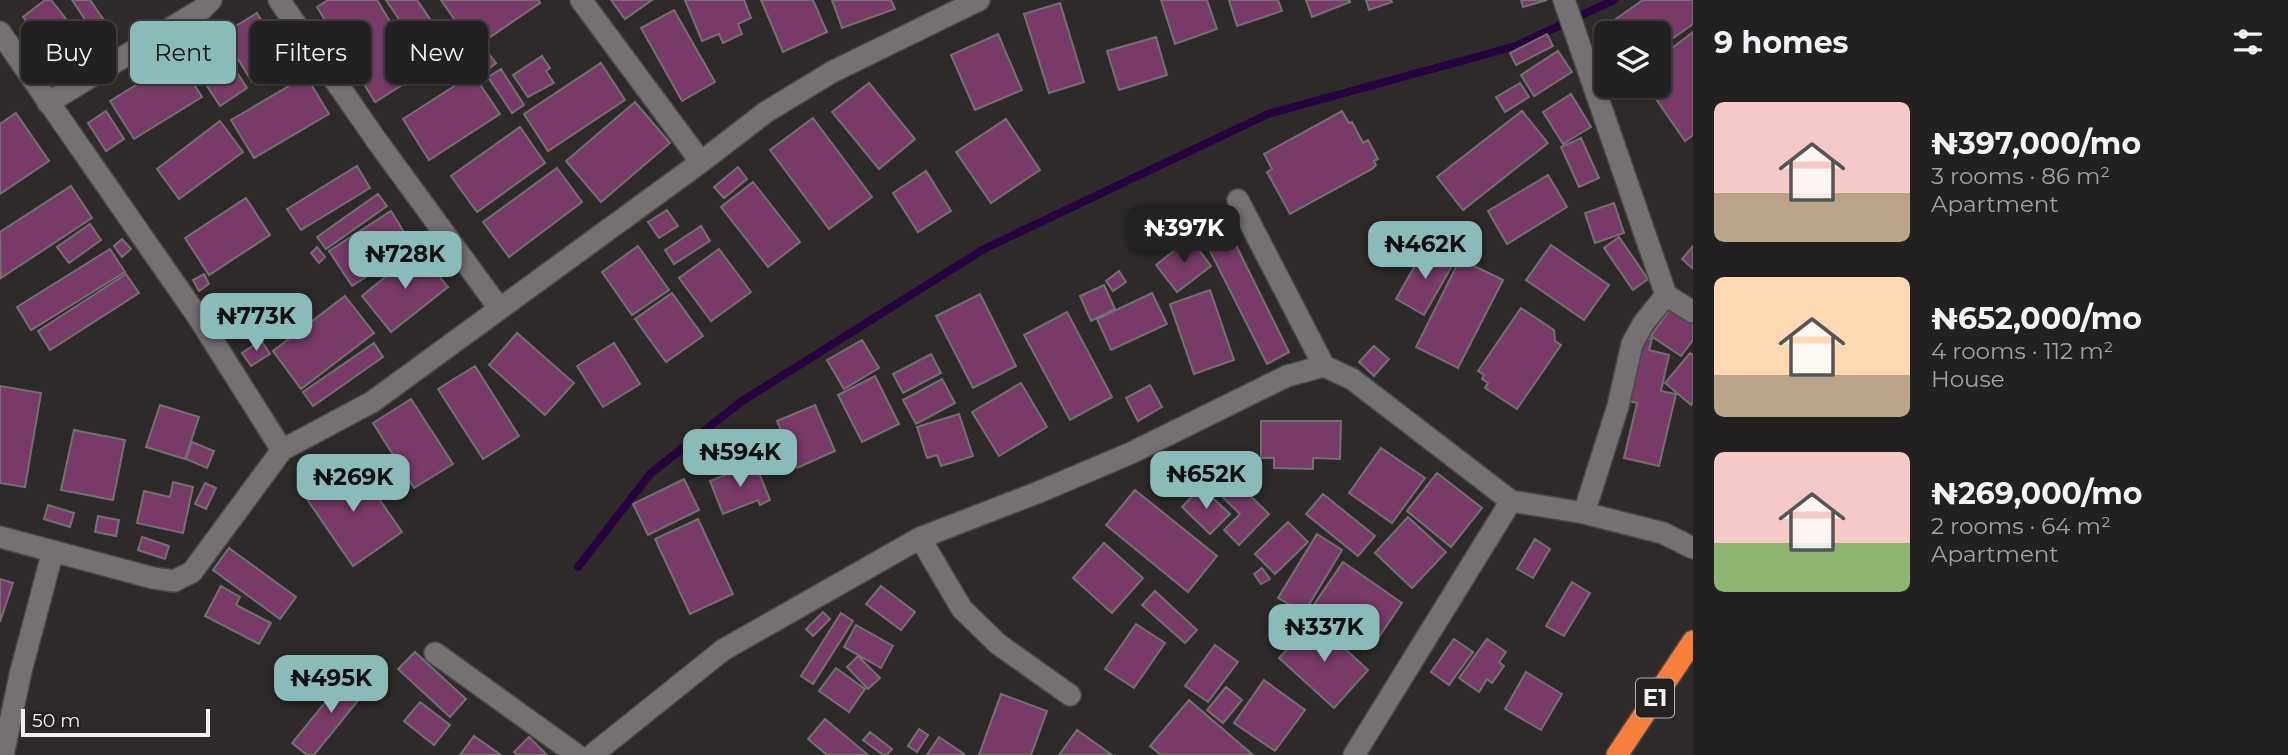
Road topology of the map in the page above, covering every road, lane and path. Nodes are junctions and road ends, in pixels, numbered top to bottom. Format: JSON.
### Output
{"nodes":[{"id":1,"x":211,"y":0,"type":"edge"},
{"id":2,"x":279,"y":0,"type":"edge"},
{"id":3,"x":581,"y":0,"type":"edge"},
{"id":4,"x":979,"y":0,"type":"edge"},
{"id":5,"x":1563,"y":0,"type":"edge"},
{"id":6,"x":0,"y":32,"type":"edge"},
{"id":7,"x":48,"y":103,"type":"junction"},
{"id":8,"x":701,"y":162,"type":"junction"},
{"id":9,"x":1238,"y":200,"type":"dead end"},
{"id":10,"x":1666,"y":295,"type":"junction"},
{"id":11,"x":499,"y":308,"type":"junction"},
{"id":12,"x":1693,"y":312,"type":"edge"},
{"id":13,"x":1324,"y":366,"type":"junction"},
{"id":14,"x":282,"y":450,"type":"junction"},
{"id":15,"x":1511,"y":501,"type":"junction"},
{"id":16,"x":1584,"y":513,"type":"junction"},
{"id":17,"x":0,"y":537,"type":"edge"},
{"id":18,"x":920,"y":538,"type":"junction"},
{"id":19,"x":1693,"y":548,"type":"edge"},
{"id":20,"x":53,"y":551,"type":"junction"},
{"id":21,"x":1693,"y":641,"type":"edge"},
{"id":22,"x":435,"y":653,"type":"dead end"},
{"id":23,"x":1070,"y":695,"type":"dead end"},
{"id":24,"x":3,"y":755,"type":"edge"},
{"id":25,"x":577,"y":755,"type":"edge"},
{"id":26,"x":592,"y":755,"type":"edge"},
{"id":27,"x":1354,"y":755,"type":"edge"},
{"id":28,"x":1618,"y":755,"type":"edge"}],
"edges":[{"from":1,"to":7,"type":"street"},
{"from":2,"to":11,"type":"street"},
{"from":3,"to":8,"type":"street"},
{"from":4,"to":8,"type":"street"},
{"from":5,"to":10,"type":"street"},
{"from":6,"to":7,"type":"street"},
{"from":7,"to":14,"type":"street"},
{"from":8,"to":11,"type":"street"},
{"from":9,"to":13,"type":"street"},
{"from":10,"to":12,"type":"street"},
{"from":10,"to":16,"type":"street"},
{"from":11,"to":14,"type":"street"},
{"from":13,"to":15,"type":"street"},
{"from":13,"to":18,"type":"street"},
{"from":14,"to":20,"type":"street"},
{"from":15,"to":16,"type":"street"},
{"from":15,"to":27,"type":"street"},
{"from":16,"to":19,"type":"street"},
{"from":17,"to":20,"type":"street"},
{"from":18,"to":23,"type":"street"},
{"from":18,"to":26,"type":"street"},
{"from":20,"to":24,"type":"street"},
{"from":21,"to":28,"type":"highway","number":"E1"},
{"from":22,"to":25,"type":"street"}]}
